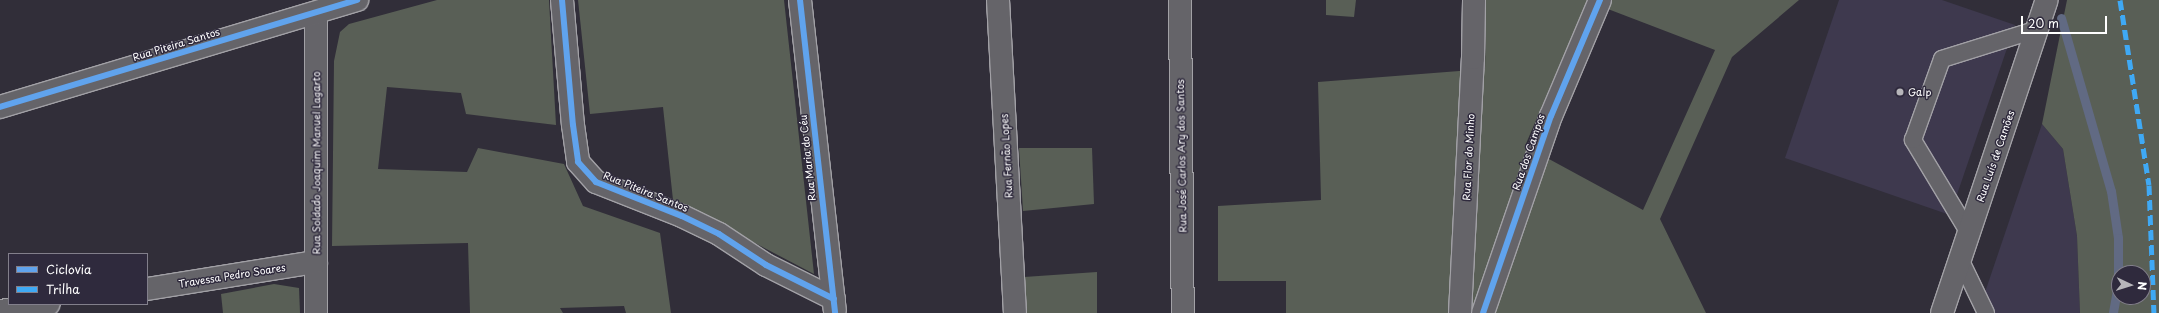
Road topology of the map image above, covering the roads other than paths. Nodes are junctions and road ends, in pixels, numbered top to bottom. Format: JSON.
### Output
{"nodes":[{"id":1,"x":357,"y":0,"type":"edge"},
{"id":2,"x":562,"y":0,"type":"edge"},
{"id":3,"x":800,"y":0,"type":"edge"},
{"id":4,"x":998,"y":0,"type":"edge"},
{"id":5,"x":1180,"y":0,"type":"edge"},
{"id":6,"x":1474,"y":0,"type":"edge"},
{"id":7,"x":1600,"y":0,"type":"edge"},
{"id":8,"x":2047,"y":0,"type":"edge"},
{"id":9,"x":316,"y":13,"type":"junction"},
{"id":10,"x":2038,"y":29,"type":"junction"},
{"id":11,"x":0,"y":107,"type":"edge"},
{"id":12,"x":1969,"y":234,"type":"junction"},
{"id":13,"x":1960,"y":259,"type":"junction"},
{"id":14,"x":316,"y":262,"type":"junction"},
{"id":15,"x":148,"y":288,"type":"edge"},
{"id":16,"x":42,"y":305,"type":"edge"},
{"id":17,"x":834,"y":306,"type":"edge"},
{"id":18,"x":0,"y":312,"type":"edge"},
{"id":19,"x":316,"y":313,"type":"edge"},
{"id":20,"x":1015,"y":313,"type":"edge"},
{"id":21,"x":1183,"y":313,"type":"edge"},
{"id":22,"x":1460,"y":313,"type":"edge"},
{"id":23,"x":1483,"y":313,"type":"edge"},
{"id":24,"x":1942,"y":313,"type":"edge"},
{"id":25,"x":1986,"y":313,"type":"edge"}],
"edges":[{"from":1,"to":9,"type":"street","name":"Rua Piteira Santos"},
{"from":2,"to":17,"type":"street","name":"Rua Piteira Santos"},
{"from":3,"to":17,"type":"street","name":"Rua Maria do Céu"},
{"from":4,"to":20,"type":"street","name":"Rua Fernão Lopes"},
{"from":5,"to":21,"type":"street","name":"Rua José Carlos Ary dos Santos"},
{"from":6,"to":22,"type":"street","name":"Rua Flor do Minho"},
{"from":7,"to":23,"type":"street","name":"Rua dos Campos"},
{"from":8,"to":10,"type":"street","name":"Rua Luís de Camões"},
{"from":9,"to":11,"type":"street","name":"Rua Piteira Santos"},
{"from":9,"to":14,"type":"street","name":"Rua Soldado Joaquim Manuel Lagarto"},
{"from":10,"to":12,"type":"street","name":"Rua Luís de Camões"},
{"from":10,"to":12,"type":"lane"},
{"from":12,"to":13,"type":"street","name":"Rua Luís de Camões"},
{"from":13,"to":24,"type":"street","name":"Rua Luís de Camões"},
{"from":13,"to":25,"type":"lane"},
{"from":14,"to":15,"type":"street","name":"Travessa Pedro Soares"},
{"from":14,"to":19,"type":"street","name":"Rua Soldado Joaquim Manuel Lagarto"},
{"from":16,"to":18,"type":"street"}]}
